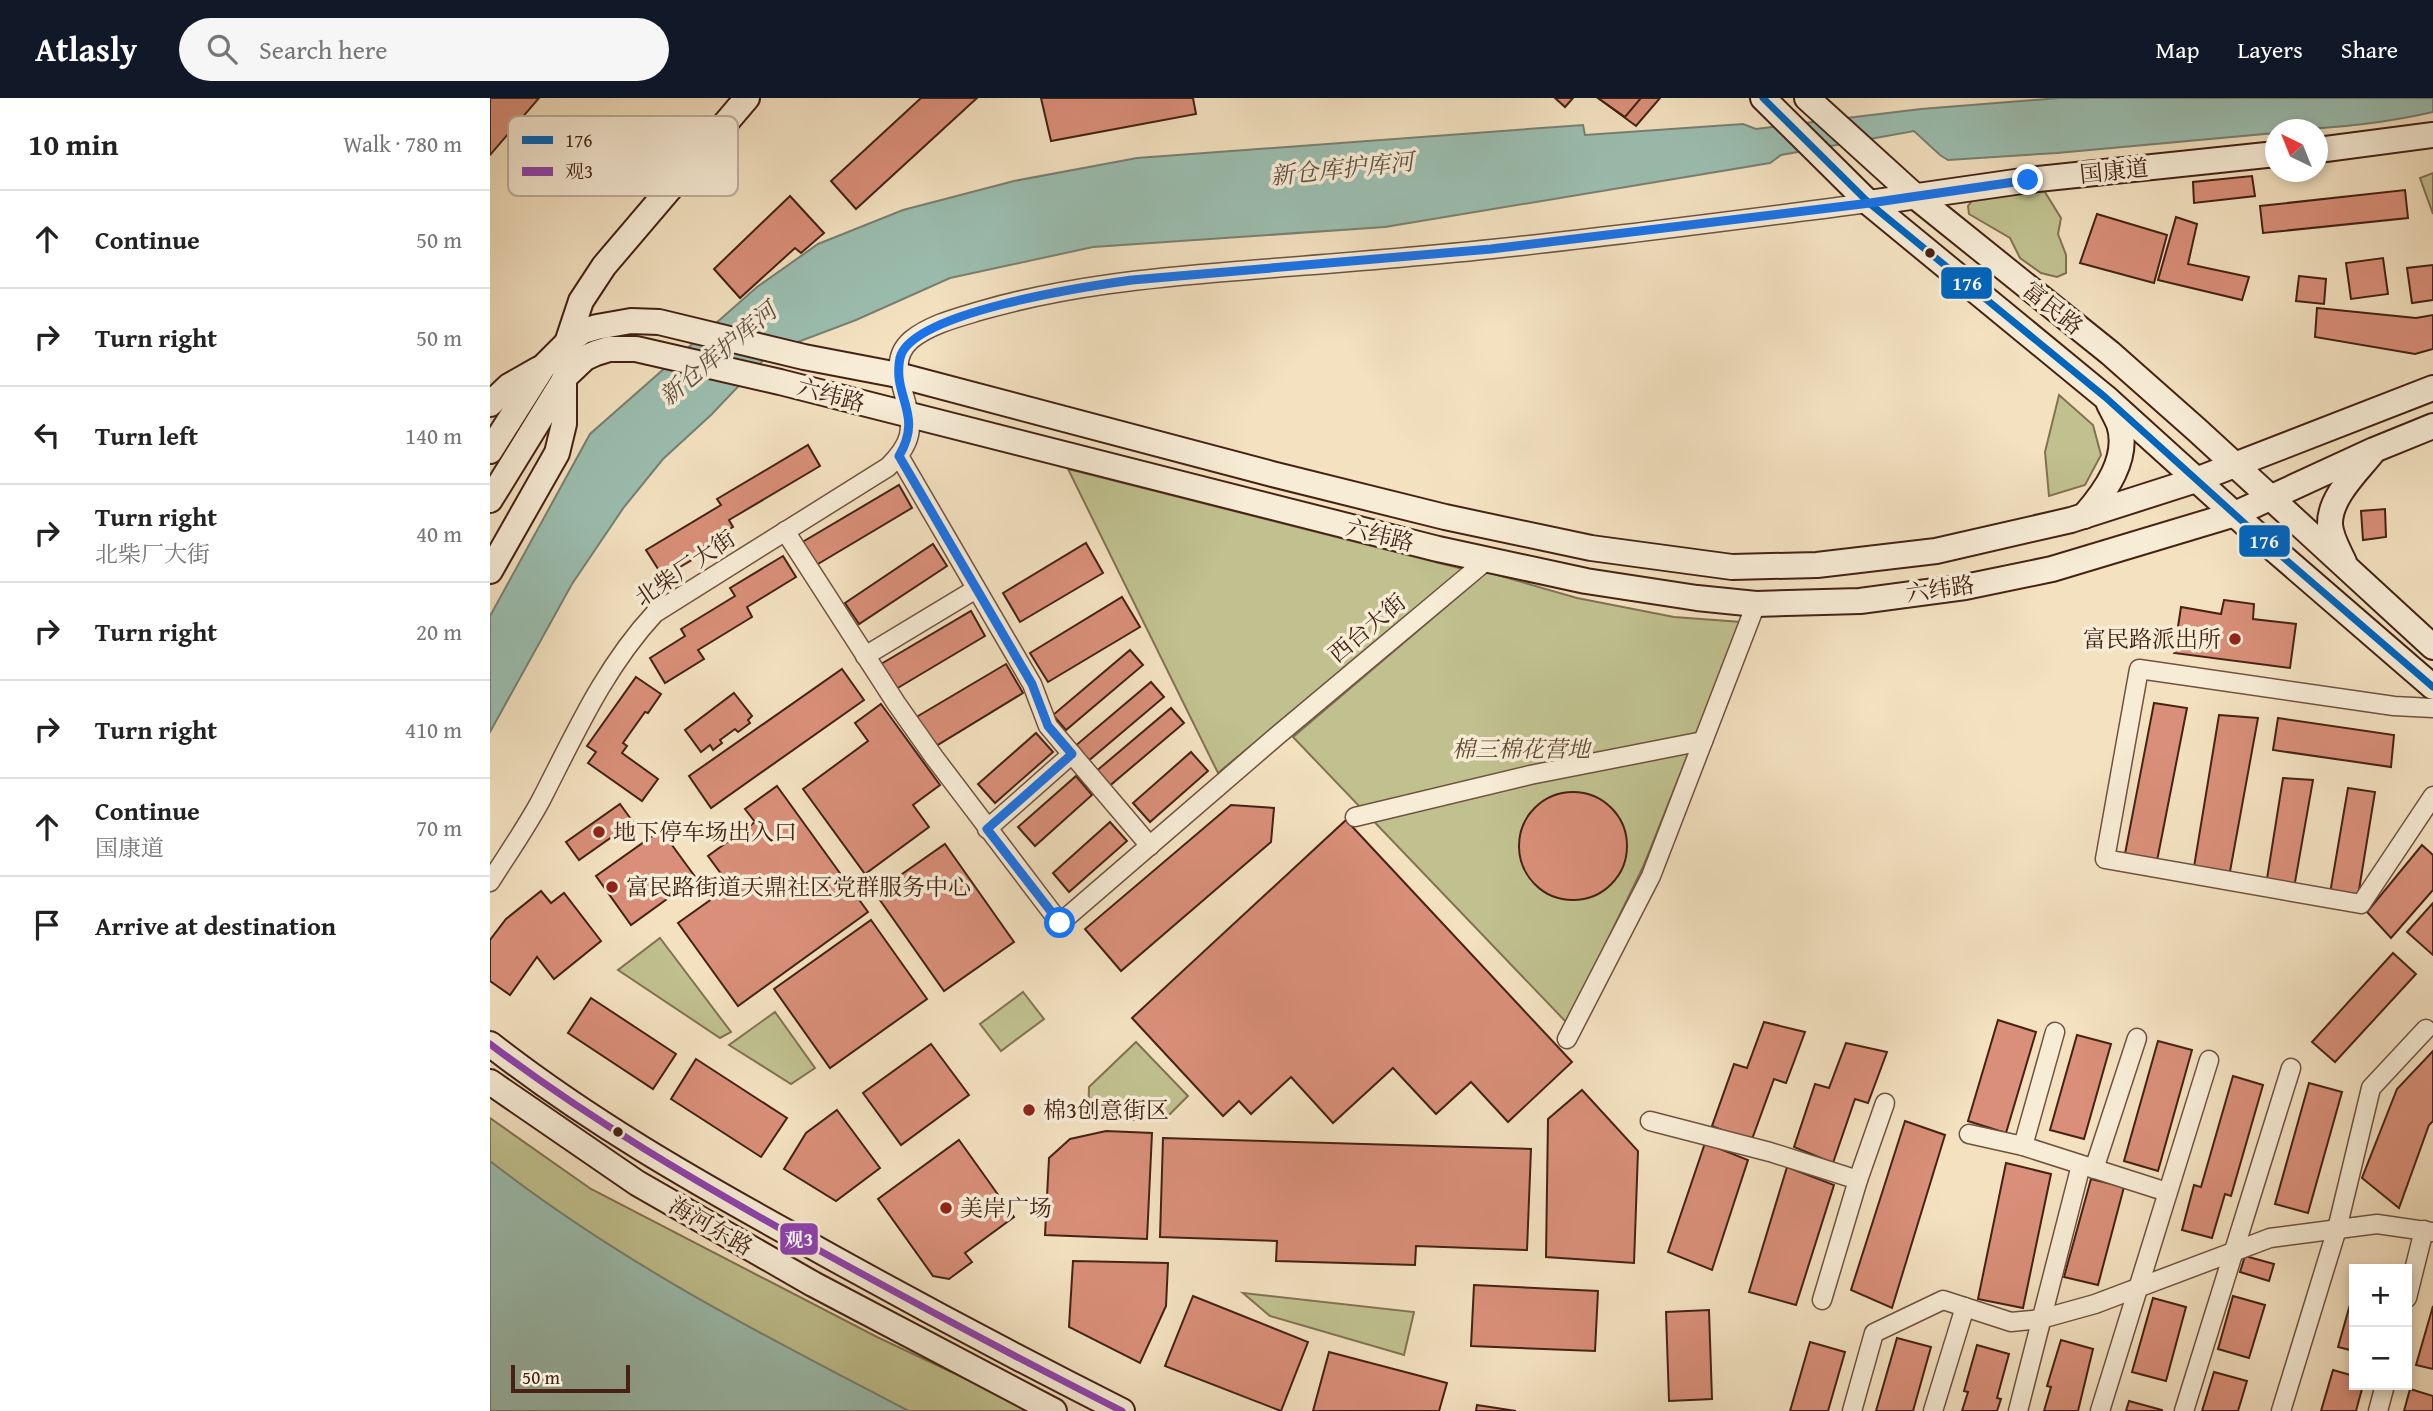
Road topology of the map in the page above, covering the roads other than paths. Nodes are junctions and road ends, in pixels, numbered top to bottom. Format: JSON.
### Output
{"nodes":[{"id":1,"x":747,"y":98,"type":"edge"},
{"id":2,"x":1807,"y":98,"type":"edge"},
{"id":3,"x":1765,"y":100,"type":"edge"},
{"id":4,"x":732,"y":116,"type":"edge"},
{"id":5,"x":2433,"y":135,"type":"edge"},
{"id":6,"x":2328,"y":149,"type":"edge"},
{"id":7,"x":2265,"y":155,"type":"edge"},
{"id":8,"x":664,"y":196,"type":"edge"},
{"id":9,"x":1916,"y":197,"type":"junction"},
{"id":10,"x":1870,"y":203,"type":"junction"},
{"id":11,"x":567,"y":343,"type":"junction"},
{"id":12,"x":553,"y":373,"type":"junction"},
{"id":13,"x":898,"y":375,"type":"junction"},
{"id":14,"x":2433,"y":388,"type":"edge"},
{"id":15,"x":2105,"y":397,"type":"junction"},
{"id":16,"x":500,"y":411,"type":"edge"},
{"id":17,"x":909,"y":416,"type":"junction"},
{"id":18,"x":2433,"y":426,"type":"edge"},
{"id":19,"x":2374,"y":450,"type":"junction"},
{"id":20,"x":490,"y":451,"type":"edge"},
{"id":21,"x":899,"y":456,"type":"junction"},
{"id":22,"x":2234,"y":463,"type":"junction"},
{"id":23,"x":2196,"y":480,"type":"junction"},
{"id":24,"x":2271,"y":498,"type":"junction"},
{"id":25,"x":490,"y":500,"type":"edge"},
{"id":26,"x":2235,"y":513,"type":"junction"},
{"id":27,"x":2084,"y":516,"type":"junction"},
{"id":28,"x":785,"y":531,"type":"junction"},
{"id":29,"x":1487,"y":560,"type":"junction"},
{"id":30,"x":2347,"y":569,"type":"junction"},
{"id":31,"x":490,"y":571,"type":"edge"},
{"id":32,"x":976,"y":589,"type":"junction"},
{"id":33,"x":1756,"y":604,"type":"junction"},
{"id":34,"x":2433,"y":647,"type":"edge"},
{"id":35,"x":865,"y":656,"type":"junction"},
{"id":36,"x":2433,"y":687,"type":"edge"},
{"id":37,"x":2433,"y":708,"type":"edge"},
{"id":38,"x":1703,"y":741,"type":"junction"},
{"id":39,"x":1072,"y":754,"type":"junction"},
{"id":40,"x":2433,"y":796,"type":"edge"},
{"id":41,"x":1355,"y":817,"type":"dead end"},
{"id":42,"x":987,"y":829,"type":"junction"},
{"id":43,"x":1150,"y":846,"type":"junction"},
{"id":44,"x":490,"y":882,"type":"edge"},
{"id":45,"x":2426,"y":1029,"type":"dead end"},
{"id":46,"x":2055,"y":1032,"type":"dead end"},
{"id":47,"x":2137,"y":1038,"type":"dead end"},
{"id":48,"x":1566,"y":1039,"type":"dead end"},
{"id":49,"x":490,"y":1044,"type":"edge"},
{"id":50,"x":2208,"y":1060,"type":"dead end"},
{"id":51,"x":2291,"y":1068,"type":"dead end"},
{"id":52,"x":490,"y":1082,"type":"edge"},
{"id":53,"x":1885,"y":1103,"type":"dead end"},
{"id":54,"x":1650,"y":1121,"type":"dead end"},
{"id":55,"x":1969,"y":1134,"type":"dead end"},
{"id":56,"x":2022,"y":1146,"type":"junction"},
{"id":57,"x":2088,"y":1167,"type":"junction"},
{"id":58,"x":1858,"y":1180,"type":"junction"},
{"id":59,"x":2167,"y":1192,"type":"junction"},
{"id":60,"x":2337,"y":1228,"type":"junction"},
{"id":61,"x":2429,"y":1231,"type":"edge"},
{"id":62,"x":2233,"y":1252,"type":"junction"},
{"id":63,"x":2412,"y":1283,"type":"edge"},
{"id":64,"x":2137,"y":1287,"type":"junction"},
{"id":65,"x":1822,"y":1300,"type":"dead end"},
{"id":66,"x":1965,"y":1307,"type":"junction"},
{"id":67,"x":2041,"y":1319,"type":"junction"},
{"id":68,"x":2384,"y":1390,"type":"edge"},
{"id":69,"x":1054,"y":1411,"type":"edge"},
{"id":70,"x":1122,"y":1411,"type":"edge"},
{"id":71,"x":1852,"y":1411,"type":"edge"},
{"id":72,"x":1933,"y":1411,"type":"edge"},
{"id":73,"x":2018,"y":1411,"type":"edge"},
{"id":74,"x":2100,"y":1411,"type":"edge"},
{"id":75,"x":2184,"y":1411,"type":"edge"},
{"id":76,"x":2281,"y":1411,"type":"edge"},
{"id":77,"x":2378,"y":1411,"type":"edge"}],
"edges":[{"from":1,"to":4,"type":"main road"},
{"from":2,"to":9,"type":"main road","name":"富民路"},
{"from":3,"to":10,"type":"main road","name":"富民路"},
{"from":5,"to":6,"type":"main road"},
{"from":7,"to":9,"type":"main road","name":"国康道"},
{"from":8,"to":11,"type":"main road"},
{"from":9,"to":10,"type":"main road","name":"国康道"},
{"from":9,"to":22,"type":"main road","name":"富民路"},
{"from":10,"to":13,"type":"street"},
{"from":10,"to":15,"type":"main road","name":"富民路"},
{"from":11,"to":12,"type":"main road","name":"六纬路"},
{"from":11,"to":13,"type":"main road","name":"六纬路"},
{"from":12,"to":16,"type":"main road","name":"六纬路"},
{"from":12,"to":17,"type":"main road","name":"六纬路"},
{"from":12,"to":25,"type":"main road","name":"六纬路"},
{"from":12,"to":31,"type":"main road"},
{"from":13,"to":17,"type":"street"},
{"from":13,"to":27,"type":"main road","name":"六纬路"},
{"from":14,"to":22,"type":"main road"},
{"from":15,"to":23,"type":"main road","name":"富民路"},
{"from":15,"to":27,"type":"main road"},
{"from":16,"to":20,"type":"main road","name":"六纬路"},
{"from":17,"to":21,"type":"street"},
{"from":17,"to":29,"type":"main road","name":"六纬路"},
{"from":18,"to":19,"type":"main road"},
{"from":19,"to":24,"type":"main road"},
{"from":19,"to":30,"type":"main road"},
{"from":21,"to":28,"type":"street","name":"北柴厂大街"},
{"from":21,"to":32,"type":"street"},
{"from":22,"to":23,"type":"main road","name":"六纬路"},
{"from":22,"to":24,"type":"main road","name":"富民路"},
{"from":23,"to":26,"type":"main road","name":"富民路"},
{"from":23,"to":27,"type":"main road","name":"六纬路"},
{"from":24,"to":26,"type":"main road","name":"六纬路"},
{"from":24,"to":30,"type":"main road","name":"富民路"},
{"from":26,"to":33,"type":"main road","name":"六纬路"},
{"from":26,"to":36,"type":"main road","name":"富民路"},
{"from":28,"to":35,"type":"street"},
{"from":28,"to":44,"type":"street","name":"北柴厂大街"},
{"from":29,"to":33,"type":"main road","name":"六纬路"},
{"from":29,"to":43,"type":"street","name":"西台大街"},
{"from":30,"to":34,"type":"main road","name":"富民路"},
{"from":32,"to":35,"type":"street"},
{"from":32,"to":39,"type":"street"},
{"from":33,"to":38,"type":"street"},
{"from":35,"to":42,"type":"street"},
{"from":37,"to":40,"type":"street"},
{"from":38,"to":41,"type":"street"},
{"from":38,"to":48,"type":"street"},
{"from":39,"to":42,"type":"street"},
{"from":39,"to":43,"type":"street"},
{"from":42,"to":43,"type":"street","name":"西台大街"},
{"from":45,"to":60,"type":"street"},
{"from":46,"to":56,"type":"street"},
{"from":47,"to":57,"type":"street"},
{"from":49,"to":70,"type":"main road","name":"海河东路"},
{"from":50,"to":59,"type":"street"},
{"from":51,"to":62,"type":"street"},
{"from":52,"to":69,"type":"main road","name":"海河东路"},
{"from":53,"to":58,"type":"street"},
{"from":54,"to":58,"type":"street"},
{"from":55,"to":56,"type":"street"},
{"from":56,"to":57,"type":"street"},
{"from":57,"to":59,"type":"street"},
{"from":57,"to":67,"type":"street"},
{"from":58,"to":65,"type":"street"},
{"from":59,"to":64,"type":"street"},
{"from":60,"to":61,"type":"street"},
{"from":60,"to":62,"type":"street"},
{"from":60,"to":76,"type":"street"},
{"from":61,"to":63,"type":"street"},
{"from":62,"to":64,"type":"street"},
{"from":62,"to":75,"type":"street"},
{"from":64,"to":67,"type":"street"},
{"from":64,"to":74,"type":"street"},
{"from":66,"to":67,"type":"street"},
{"from":66,"to":71,"type":"street"},
{"from":66,"to":72,"type":"street"},
{"from":67,"to":73,"type":"street"},
{"from":68,"to":77,"type":"street"}]}
